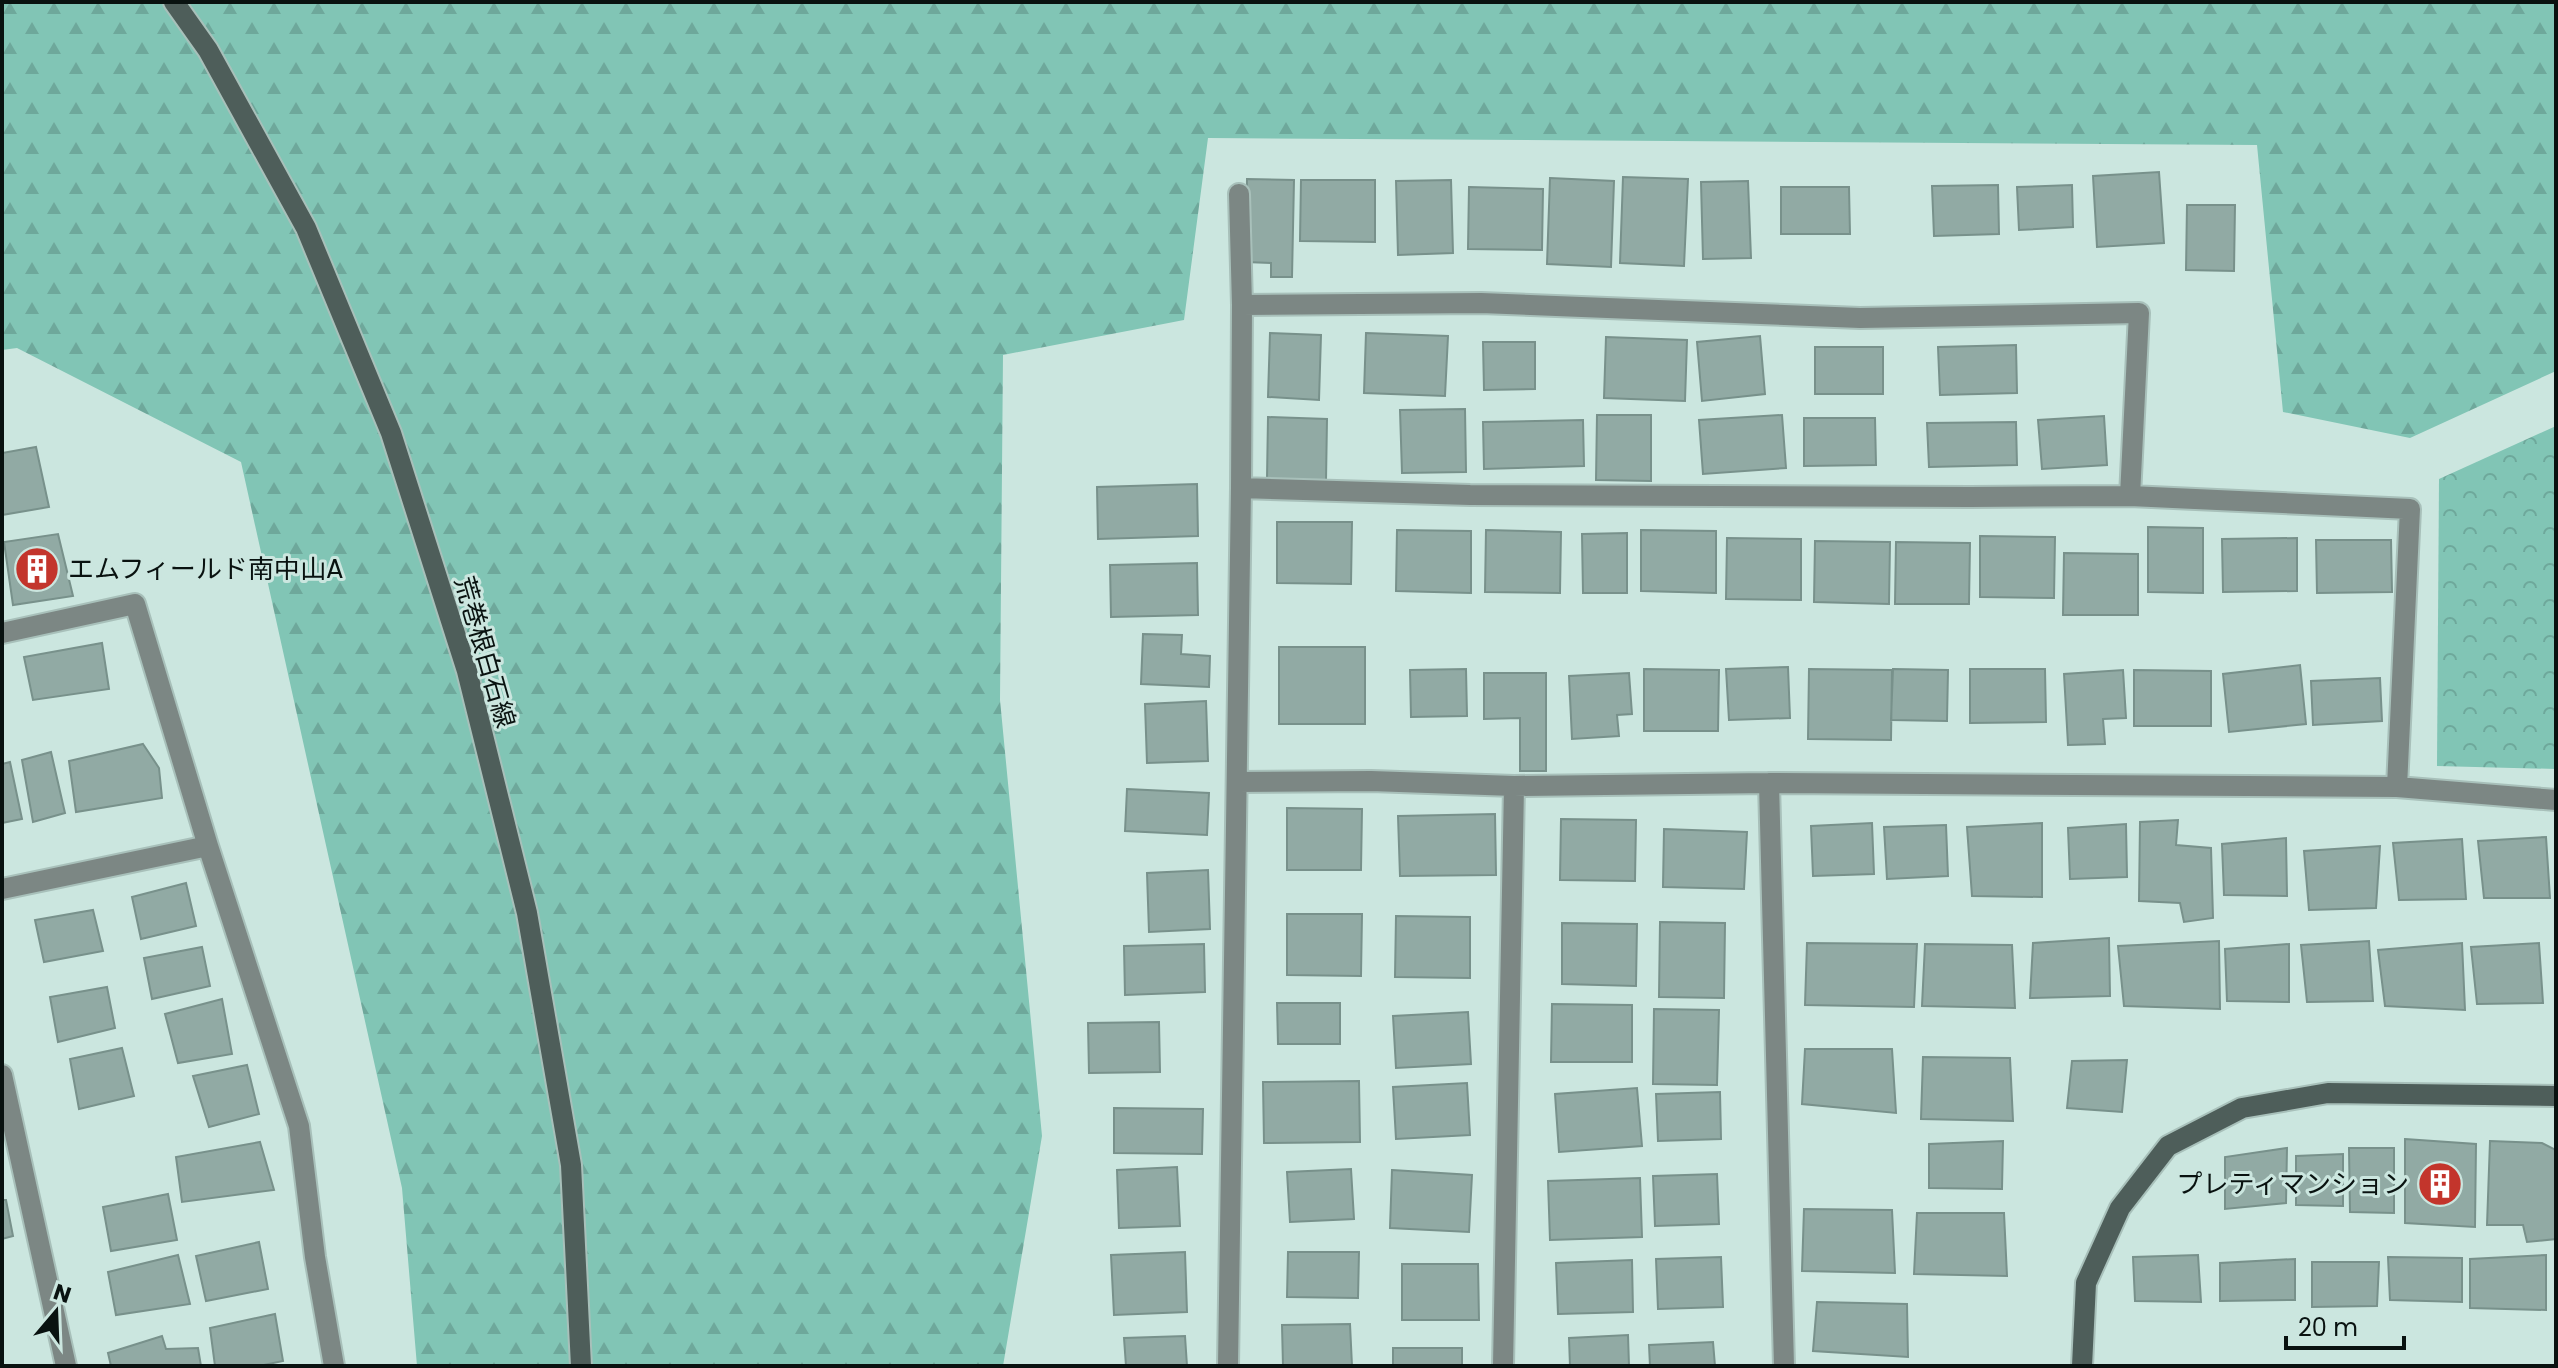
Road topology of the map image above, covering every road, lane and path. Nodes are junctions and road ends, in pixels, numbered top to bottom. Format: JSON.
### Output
{"nodes":[{"id":1,"x":174,"y":2,"type":"edge"},
{"id":2,"x":1239,"y":194,"type":"dead end"},
{"id":3,"x":1242,"y":305,"type":"junction"},
{"id":4,"x":1241,"y":488,"type":"junction"},
{"id":5,"x":2130,"y":496,"type":"junction"},
{"id":6,"x":2,"y":633,"type":"edge"},
{"id":7,"x":1237,"y":782,"type":"junction"},
{"id":8,"x":1769,"y":783,"type":"junction"},
{"id":9,"x":1514,"y":786,"type":"junction"},
{"id":10,"x":2397,"y":787,"type":"junction"},
{"id":11,"x":2556,"y":800,"type":"edge"},
{"id":12,"x":208,"y":846,"type":"junction"},
{"id":13,"x":2,"y":889,"type":"edge"},
{"id":14,"x":2,"y":1075,"type":"edge"},
{"id":15,"x":2556,"y":1096,"type":"edge"},
{"id":16,"x":66,"y":1366,"type":"edge"},
{"id":17,"x":334,"y":1366,"type":"edge"},
{"id":18,"x":581,"y":1366,"type":"edge"},
{"id":19,"x":1228,"y":1366,"type":"edge"},
{"id":20,"x":1503,"y":1366,"type":"edge"},
{"id":21,"x":1784,"y":1366,"type":"edge"},
{"id":22,"x":2082,"y":1366,"type":"edge"}],
"edges":[{"from":1,"to":18,"type":"street","name":"荒巻根白石線"},
{"from":2,"to":3,"type":"street"},
{"from":3,"to":4,"type":"street"},
{"from":3,"to":5,"type":"street"},
{"from":4,"to":5,"type":"street"},
{"from":4,"to":7,"type":"street"},
{"from":5,"to":10,"type":"street"},
{"from":6,"to":12,"type":"street"},
{"from":7,"to":9,"type":"street"},
{"from":7,"to":19,"type":"street"},
{"from":8,"to":9,"type":"street"},
{"from":8,"to":10,"type":"street"},
{"from":8,"to":21,"type":"street"},
{"from":9,"to":20,"type":"street"},
{"from":10,"to":11,"type":"street"},
{"from":12,"to":13,"type":"street"},
{"from":12,"to":17,"type":"street"},
{"from":14,"to":16,"type":"street"},
{"from":15,"to":22,"type":"street"}]}
